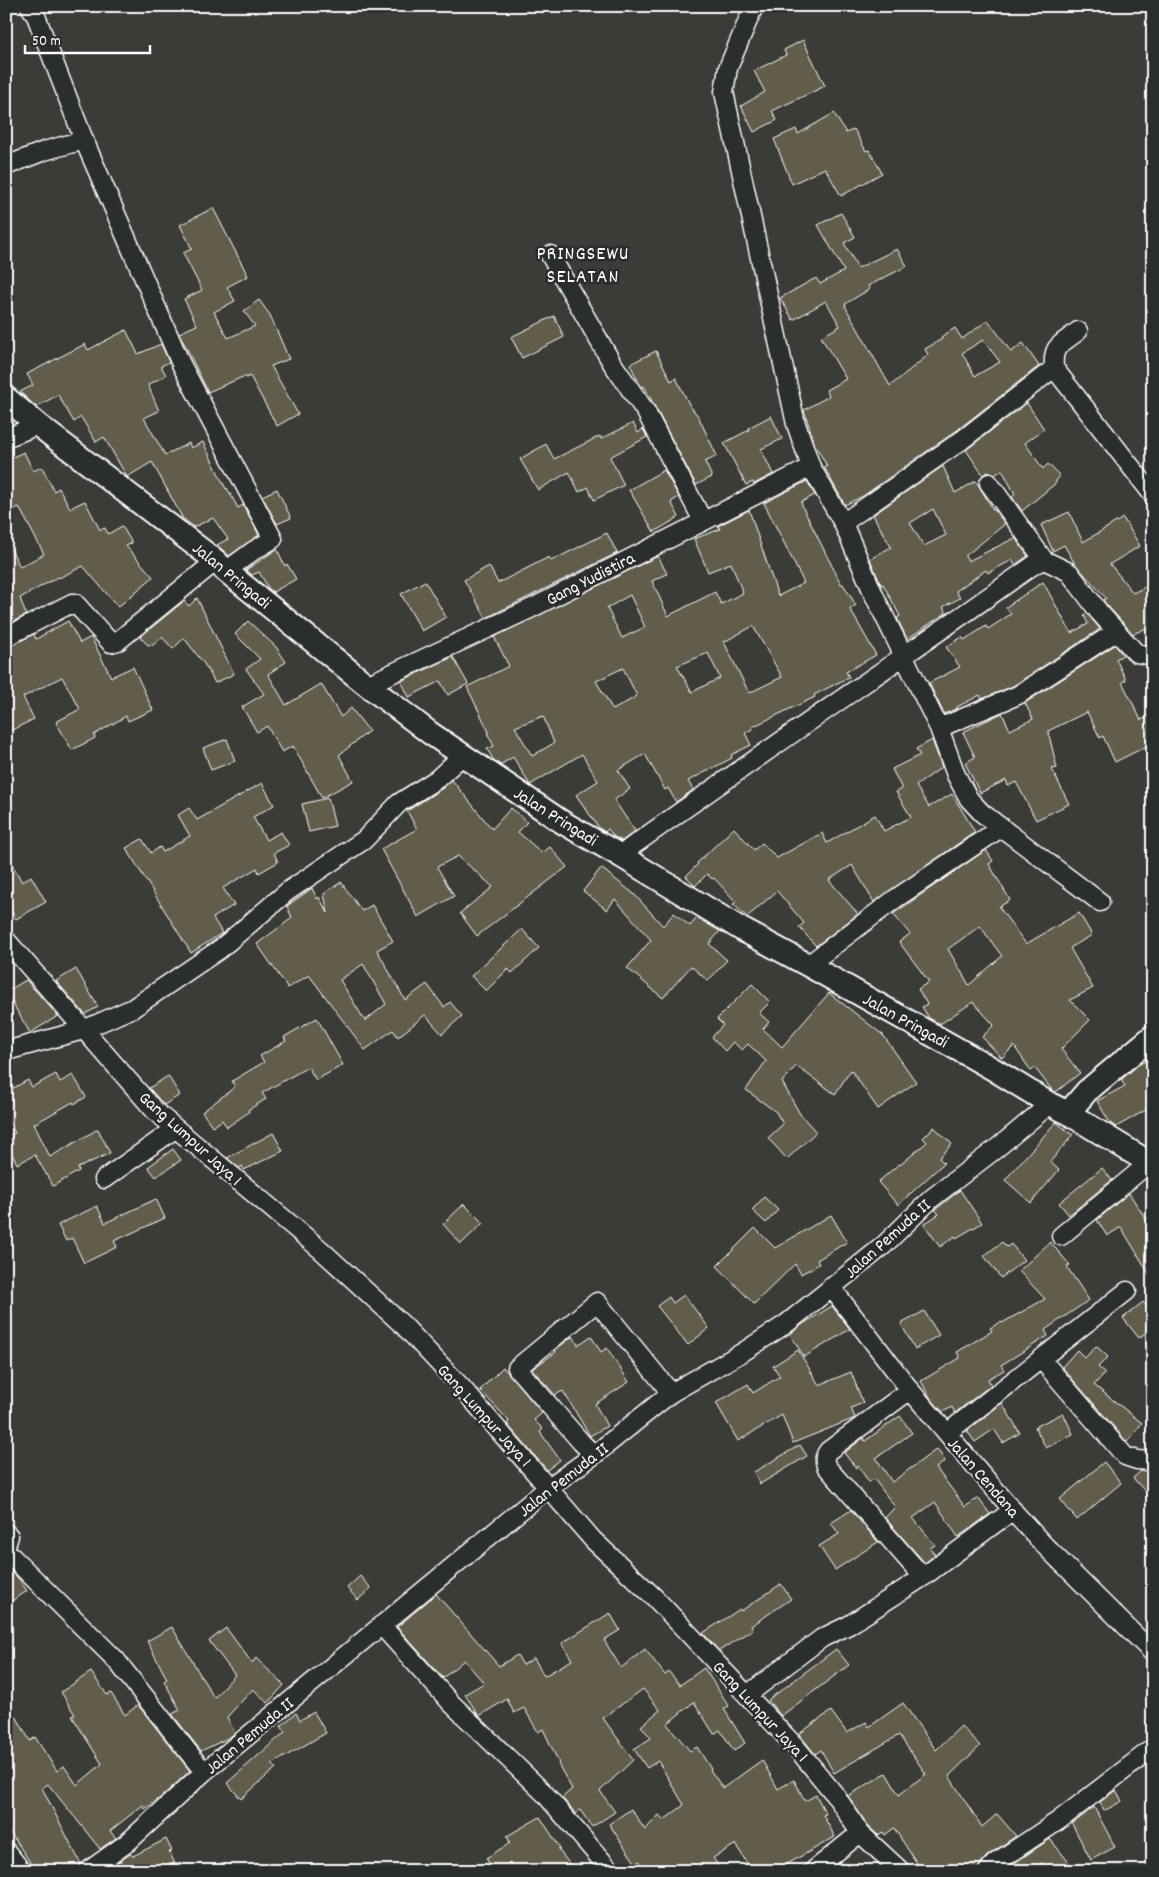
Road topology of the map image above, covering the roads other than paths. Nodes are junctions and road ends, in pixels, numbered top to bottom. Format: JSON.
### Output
{"nodes":[{"id":1,"x":30,"y":6,"type":"edge"},
{"id":2,"x":754,"y":6,"type":"edge"},
{"id":3,"x":84,"y":140,"type":"junction"},
{"id":4,"x":6,"y":166,"type":"edge"},
{"id":5,"x":550,"y":255,"type":"dead end"},
{"id":6,"x":1078,"y":331,"type":"dead end"},
{"id":7,"x":1054,"y":368,"type":"junction"},
{"id":8,"x":6,"y":398,"type":"edge"},
{"id":9,"x":38,"y":425,"type":"junction"},
{"id":10,"x":6,"y":438,"type":"edge"},
{"id":11,"x":811,"y":467,"type":"junction"},
{"id":12,"x":989,"y":483,"type":"dead end"},
{"id":13,"x":1153,"y":495,"type":"edge"},
{"id":14,"x":703,"y":521,"type":"junction"},
{"id":15,"x":844,"y":523,"type":"junction"},
{"id":16,"x":1044,"y":560,"type":"junction"},
{"id":17,"x":221,"y":566,"type":"junction"},
{"id":18,"x":1117,"y":631,"type":"junction"},
{"id":19,"x":6,"y":637,"type":"edge"},
{"id":20,"x":1153,"y":656,"type":"edge"},
{"id":21,"x":904,"y":657,"type":"junction"},
{"id":22,"x":367,"y":685,"type":"junction"},
{"id":23,"x":938,"y":728,"type":"junction"},
{"id":24,"x":462,"y":756,"type":"junction"},
{"id":25,"x":1002,"y":827,"type":"junction"},
{"id":26,"x":621,"y":856,"type":"junction"},
{"id":27,"x":1100,"y":902,"type":"dead end"},
{"id":28,"x":6,"y":940,"type":"edge"},
{"id":29,"x":808,"y":965,"type":"junction"},
{"id":30,"x":83,"y":1030,"type":"junction"},
{"id":31,"x":1153,"y":1036,"type":"edge"},
{"id":32,"x":6,"y":1050,"type":"edge"},
{"id":33,"x":1059,"y":1108,"type":"junction"},
{"id":34,"x":176,"y":1130,"type":"junction"},
{"id":35,"x":1151,"y":1164,"type":"edge"},
{"id":36,"x":104,"y":1179,"type":"dead end"},
{"id":37,"x":1061,"y":1236,"type":"dead end"},
{"id":38,"x":831,"y":1287,"type":"junction"},
{"id":39,"x":1127,"y":1291,"type":"dead end"},
{"id":40,"x":1041,"y":1359,"type":"junction"},
{"id":41,"x":910,"y":1390,"type":"junction"},
{"id":42,"x":671,"y":1393,"type":"junction"},
{"id":43,"x":947,"y":1433,"type":"junction"},
{"id":44,"x":594,"y":1456,"type":"junction"},
{"id":45,"x":1153,"y":1461,"type":"edge"},
{"id":46,"x":549,"y":1487,"type":"junction"},
{"id":47,"x":1013,"y":1510,"type":"junction"},
{"id":48,"x":6,"y":1533,"type":"edge"},
{"id":49,"x":6,"y":1546,"type":"edge"},
{"id":50,"x":6,"y":1551,"type":"edge"},
{"id":51,"x":923,"y":1577,"type":"junction"},
{"id":52,"x":380,"y":1625,"type":"junction"},
{"id":53,"x":1153,"y":1653,"type":"edge"},
{"id":54,"x":747,"y":1695,"type":"junction"},
{"id":55,"x":1153,"y":1748,"type":"edge"},
{"id":56,"x":204,"y":1772,"type":"junction"},
{"id":57,"x":860,"y":1832,"type":"junction"},
{"id":58,"x":6,"y":1851,"type":"edge"},
{"id":59,"x":22,"y":1871,"type":"edge"},
{"id":60,"x":88,"y":1871,"type":"edge"},
{"id":61,"x":611,"y":1871,"type":"edge"},
{"id":62,"x":814,"y":1871,"type":"edge"},
{"id":63,"x":901,"y":1871,"type":"edge"},
{"id":64,"x":988,"y":1871,"type":"edge"}],
"edges":[{"from":1,"to":3,"type":"street"},
{"from":2,"to":11,"type":"street"},
{"from":3,"to":4,"type":"street"},
{"from":3,"to":17,"type":"street"},
{"from":5,"to":14,"type":"street"},
{"from":6,"to":7,"type":"street"},
{"from":7,"to":13,"type":"street"},
{"from":7,"to":15,"type":"street"},
{"from":8,"to":9,"type":"street","name":"Jalan Pringadi"},
{"from":9,"to":10,"type":"street"},
{"from":9,"to":17,"type":"street","name":"Jalan Pringadi"},
{"from":11,"to":14,"type":"street","name":"Gang Yudistira"},
{"from":11,"to":15,"type":"street"},
{"from":12,"to":16,"type":"street"},
{"from":14,"to":22,"type":"street","name":"Gang Yudistira"},
{"from":15,"to":21,"type":"street"},
{"from":16,"to":18,"type":"street"},
{"from":16,"to":21,"type":"street"},
{"from":17,"to":19,"type":"street"},
{"from":17,"to":22,"type":"street","name":"Jalan Pringadi"},
{"from":18,"to":20,"type":"street"},
{"from":18,"to":23,"type":"street"},
{"from":21,"to":23,"type":"street"},
{"from":21,"to":26,"type":"street"},
{"from":22,"to":24,"type":"street","name":"Jalan Pringadi"},
{"from":23,"to":25,"type":"street"},
{"from":24,"to":26,"type":"street","name":"Jalan Pringadi"},
{"from":24,"to":30,"type":"street"},
{"from":25,"to":27,"type":"street"},
{"from":25,"to":29,"type":"street"},
{"from":26,"to":29,"type":"street","name":"Jalan Pringadi"},
{"from":28,"to":30,"type":"street","name":"Gang Lumpur Jaya 1"},
{"from":29,"to":33,"type":"street","name":"Jalan Pringadi"},
{"from":30,"to":32,"type":"street"},
{"from":30,"to":34,"type":"street","name":"Gang Lumpur Jaya 1"},
{"from":31,"to":33,"type":"street"},
{"from":33,"to":35,"type":"street","name":"Jalan Pringadi"},
{"from":33,"to":38,"type":"street","name":"Jalan Pemuda II"},
{"from":34,"to":36,"type":"street"},
{"from":34,"to":46,"type":"street","name":"Gang Lumpur Jaya 1"},
{"from":35,"to":37,"type":"street"},
{"from":38,"to":41,"type":"street","name":"Jalan Cendana"},
{"from":38,"to":42,"type":"street","name":"Jalan Pemuda II"},
{"from":39,"to":40,"type":"street"},
{"from":40,"to":43,"type":"street"},
{"from":40,"to":45,"type":"street"},
{"from":41,"to":43,"type":"street","name":"Jalan Cendana"},
{"from":41,"to":51,"type":"street"},
{"from":42,"to":44,"type":"street","name":"Jalan Pemuda II"},
{"from":42,"to":44,"type":"street"},
{"from":43,"to":47,"type":"street","name":"Jalan Cendana"},
{"from":44,"to":46,"type":"street","name":"Jalan Pemuda II"},
{"from":46,"to":52,"type":"street","name":"Jalan Pemuda II"},
{"from":46,"to":54,"type":"street","name":"Gang Lumpur Jaya 1"},
{"from":47,"to":51,"type":"street"},
{"from":47,"to":53,"type":"street","name":"Jalan Cendana"},
{"from":48,"to":49,"type":"street"},
{"from":50,"to":56,"type":"street"},
{"from":51,"to":54,"type":"street"},
{"from":52,"to":56,"type":"street","name":"Jalan Pemuda II"},
{"from":52,"to":61,"type":"street"},
{"from":54,"to":57,"type":"street","name":"Gang Lumpur Jaya 1"},
{"from":55,"to":64,"type":"street"},
{"from":56,"to":60,"type":"street","name":"Jalan Pemuda II"},
{"from":57,"to":62,"type":"street"},
{"from":57,"to":63,"type":"street","name":"Gang Lumpur Jaya 1"},
{"from":58,"to":59,"type":"street"}]}
